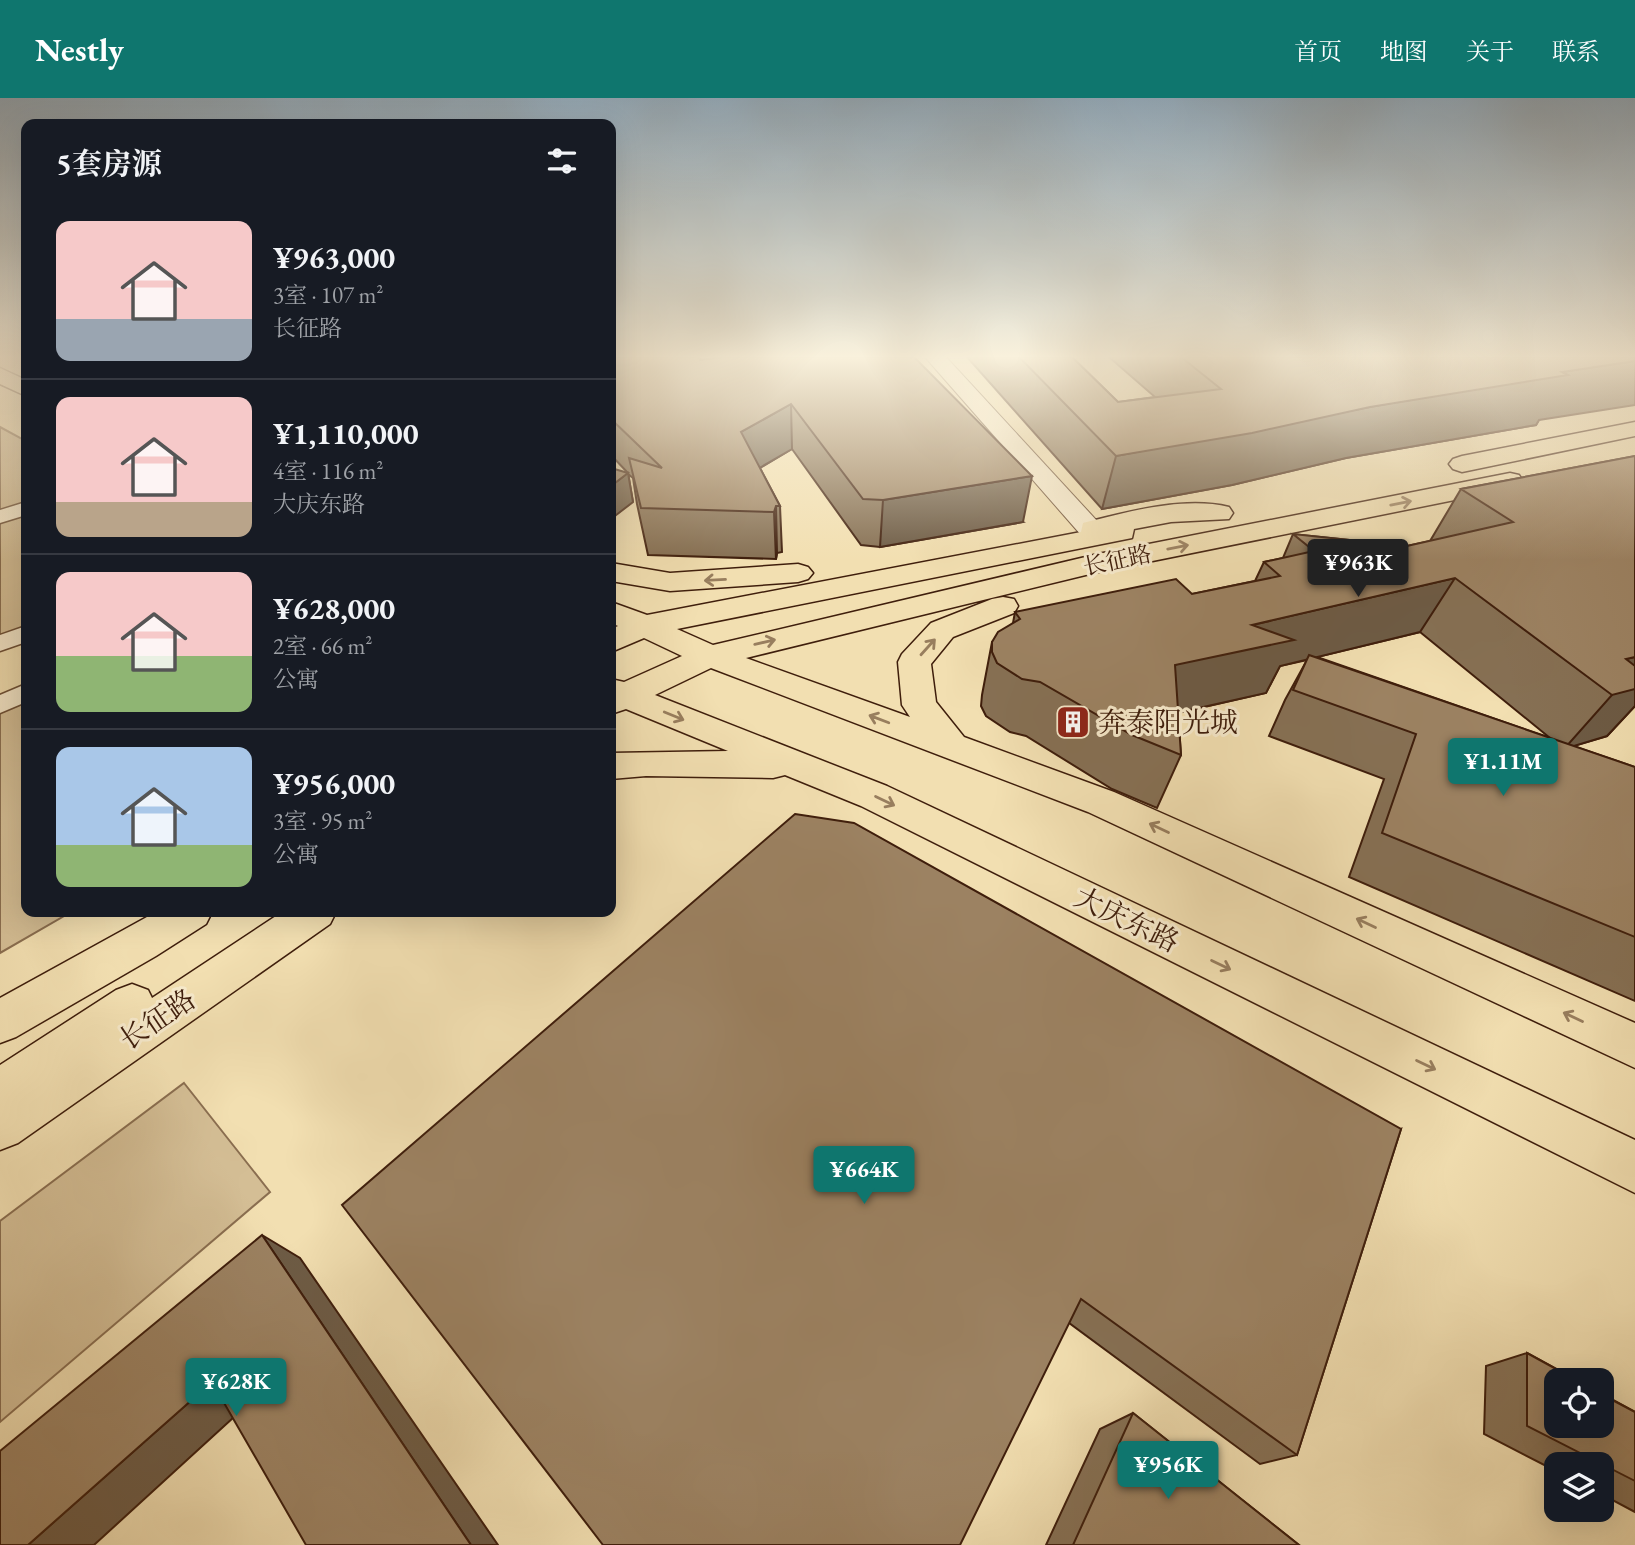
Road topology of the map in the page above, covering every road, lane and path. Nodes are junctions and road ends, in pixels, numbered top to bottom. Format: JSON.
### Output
{"nodes":[{"id":1,"x":996,"y":425,"type":"edge"},
{"id":2,"x":1635,"y":429,"type":"edge"},
{"id":3,"x":1635,"y":456,"type":"edge"},
{"id":4,"x":21,"y":510,"type":"edge"},
{"id":5,"x":1219,"y":513,"type":"junction"},
{"id":6,"x":0,"y":517,"type":"edge"},
{"id":7,"x":1090,"y":530,"type":"junction"},
{"id":8,"x":1098,"y":563,"type":"junction"},
{"id":9,"x":616,"y":573,"type":"edge"},
{"id":10,"x":621,"y":627,"type":"edge"},
{"id":11,"x":21,"y":635,"type":"edge"},
{"id":12,"x":0,"y":644,"type":"edge"},
{"id":13,"x":710,"y":656,"type":"junction"},
{"id":14,"x":21,"y":694,"type":"edge"},
{"id":15,"x":616,"y":696,"type":"edge"},
{"id":16,"x":616,"y":696,"type":"edge"},
{"id":17,"x":0,"y":705,"type":"edge"},
{"id":18,"x":953,"y":746,"type":"junction"},
{"id":19,"x":616,"y":766,"type":"edge"},
{"id":20,"x":799,"y":766,"type":"junction"},
{"id":21,"x":183,"y":917,"type":"edge"},
{"id":22,"x":263,"y":917,"type":"edge"},
{"id":23,"x":308,"y":917,"type":"edge"},
{"id":24,"x":141,"y":943,"type":"junction"},
{"id":25,"x":0,"y":1022,"type":"edge"},
{"id":26,"x":0,"y":1042,"type":"edge"},
{"id":27,"x":1635,"y":1046,"type":"edge"},
{"id":28,"x":0,"y":1091,"type":"edge"},
{"id":29,"x":0,"y":1126,"type":"edge"},
{"id":30,"x":1635,"y":1167,"type":"edge"}],
"edges":[{"from":1,"to":7,"type":"street"},
{"from":2,"to":5,"type":"main road","name":"长征路"},
{"from":8,"to":3,"type":"main road","name":"长征路","one_way":true},
{"from":4,"to":6,"type":"street"},
{"from":5,"to":7,"type":"main road"},
{"from":5,"to":10,"type":"main road","name":"长征路"},
{"from":7,"to":9,"type":"main road","one_way":true},
{"from":13,"to":8,"type":"main road","name":"长征路","one_way":true},
{"from":18,"to":8,"type":"main road","one_way":true},
{"from":10,"to":13,"type":"main road"},
{"from":11,"to":12,"type":"street"},
{"from":13,"to":15,"type":"main road","name":"长征路"},
{"from":18,"to":13,"type":"main road","one_way":true},
{"from":14,"to":17,"type":"street"},
{"from":16,"to":20,"type":"main road","name":"大庆东路","one_way":true},
{"from":27,"to":18,"type":"main road","one_way":true},
{"from":19,"to":20,"type":"main road"},
{"from":20,"to":30,"type":"main road","name":"大庆东路","one_way":true},
{"from":21,"to":24,"type":"main road"},
{"from":22,"to":28,"type":"main road"},
{"from":23,"to":29,"type":"main road","name":"长征路"},
{"from":24,"to":25,"type":"main road"},
{"from":24,"to":26,"type":"main road"}]}
